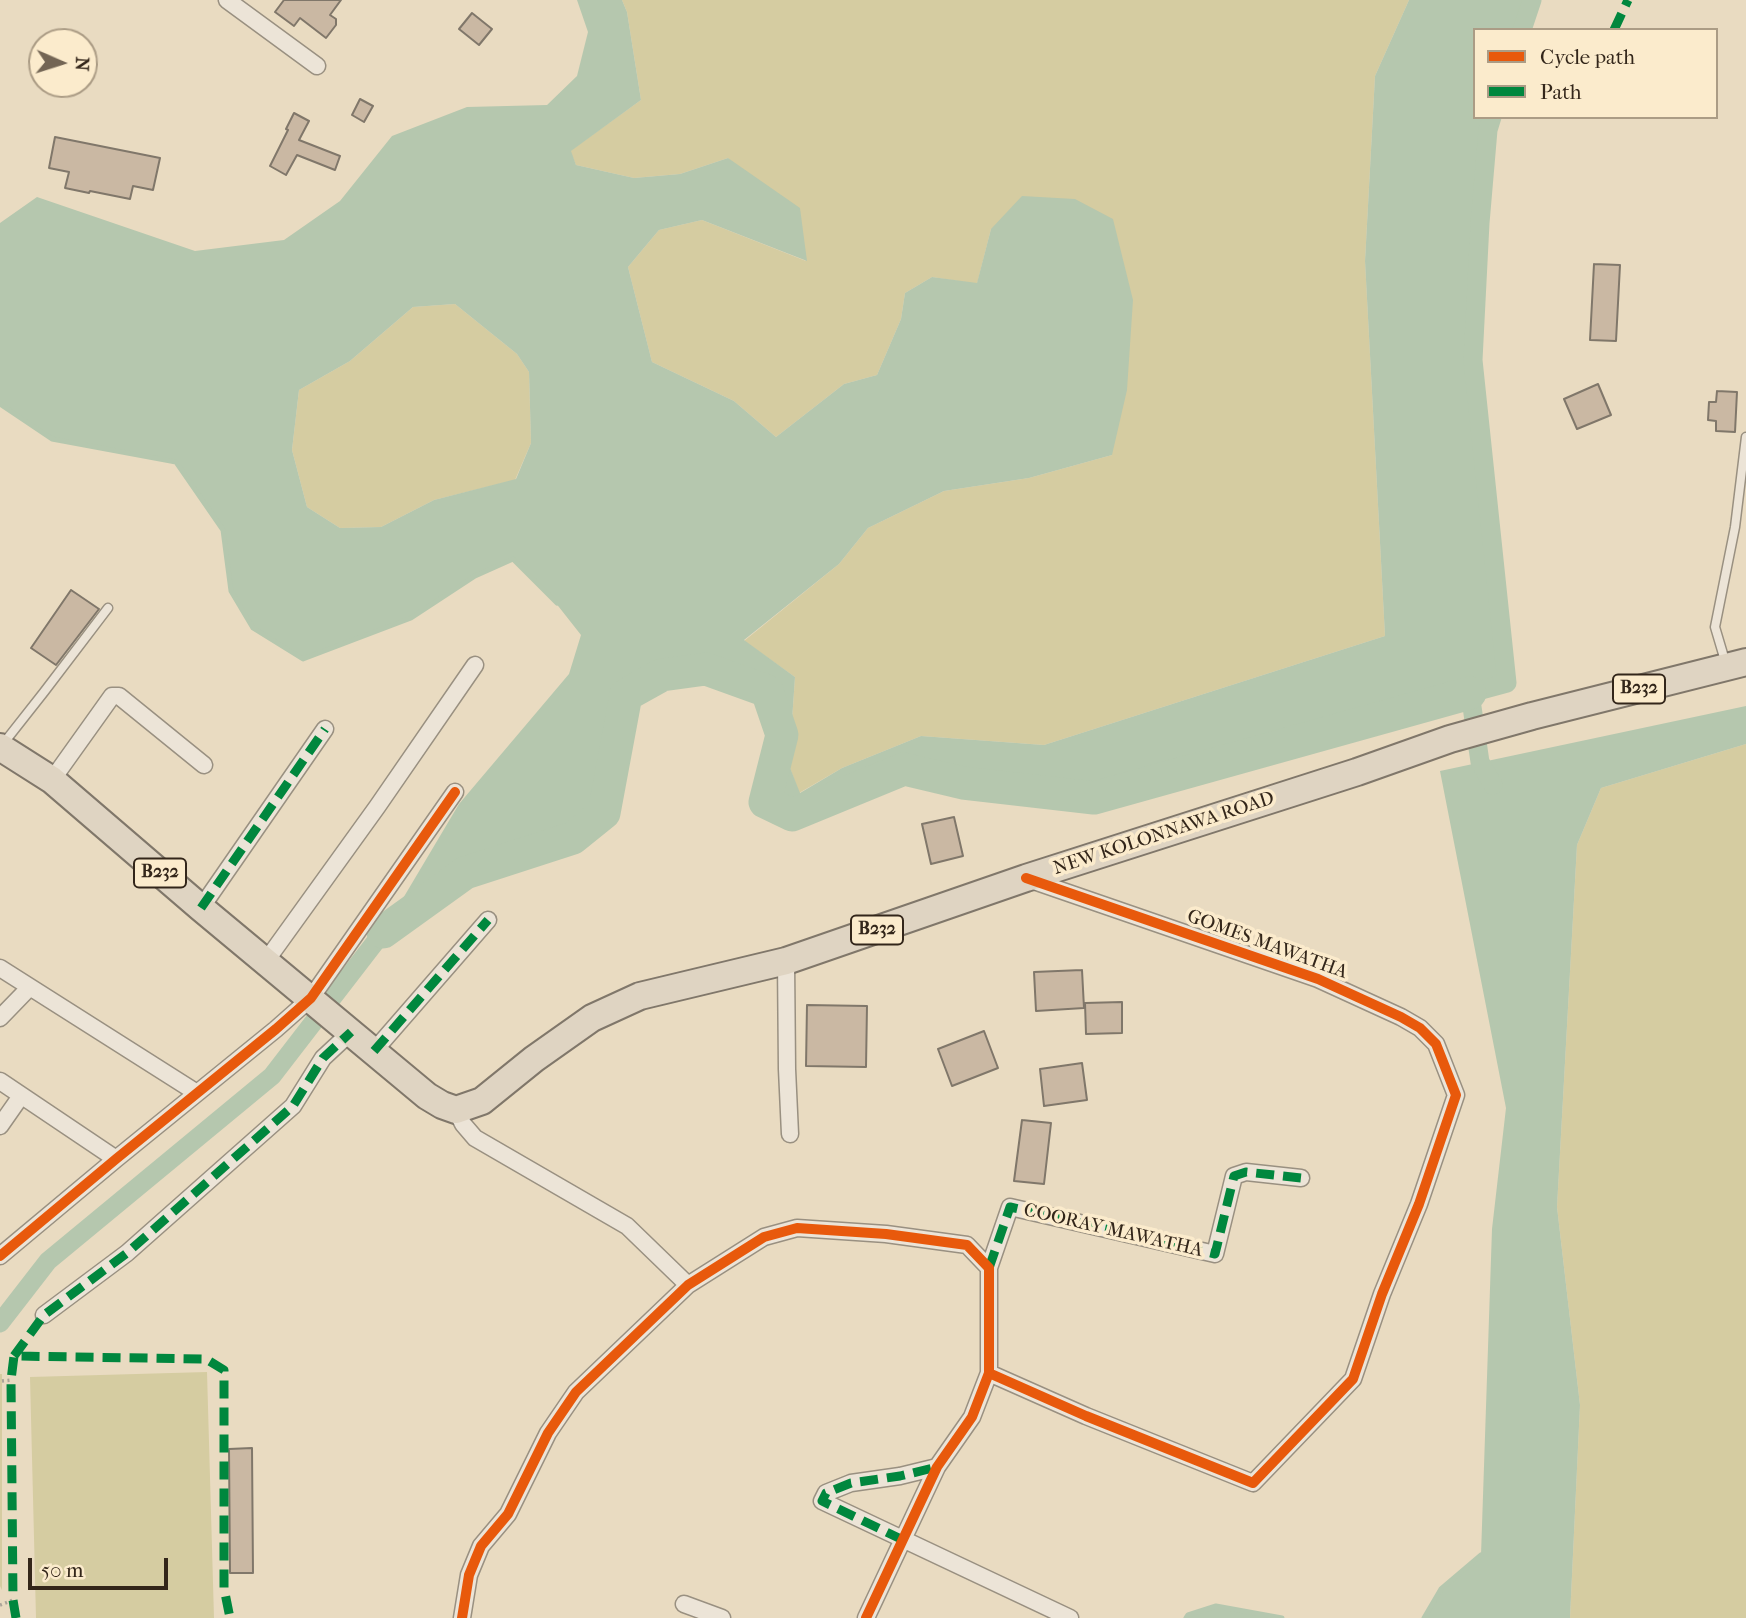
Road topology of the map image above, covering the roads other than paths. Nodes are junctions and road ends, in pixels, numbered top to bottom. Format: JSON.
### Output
{"nodes":[{"id":1,"x":227,"y":0,"type":"edge"},
{"id":2,"x":317,"y":66,"type":"dead end"},
{"id":3,"x":1746,"y":437,"type":"edge"},
{"id":4,"x":108,"y":608,"type":"dead end"},
{"id":5,"x":1737,"y":664,"type":"edge"},
{"id":6,"x":475,"y":665,"type":"dead end"},
{"id":7,"x":325,"y":729,"type":"dead end"},
{"id":8,"x":0,"y":747,"type":"edge"},
{"id":9,"x":204,"y":765,"type":"dead end"},
{"id":10,"x":52,"y":780,"type":"junction"},
{"id":11,"x":455,"y":792,"type":"dead end"},
{"id":12,"x":1026,"y":878,"type":"junction"},
{"id":13,"x":201,"y":908,"type":"junction"},
{"id":14,"x":488,"y":920,"type":"dead end"},
{"id":15,"x":266,"y":961,"type":"junction"},
{"id":16,"x":786,"y":961,"type":"junction"},
{"id":17,"x":0,"y":968,"type":"edge"},
{"id":18,"x":30,"y":987,"type":"junction"},
{"id":19,"x":314,"y":1001,"type":"junction"},
{"id":20,"x":0,"y":1018,"type":"edge"},
{"id":21,"x":348,"y":1029,"type":"junction"},
{"id":22,"x":374,"y":1051,"type":"junction"},
{"id":23,"x":0,"y":1082,"type":"edge"},
{"id":24,"x":197,"y":1093,"type":"junction"},
{"id":25,"x":21,"y":1096,"type":"junction"},
{"id":26,"x":456,"y":1110,"type":"junction"},
{"id":27,"x":0,"y":1126,"type":"edge"},
{"id":28,"x":790,"y":1134,"type":"dead end"},
{"id":29,"x":116,"y":1158,"type":"junction"},
{"id":30,"x":1301,"y":1178,"type":"dead end"},
{"id":31,"x":0,"y":1256,"type":"edge"},
{"id":32,"x":989,"y":1268,"type":"junction"},
{"id":33,"x":688,"y":1285,"type":"junction"},
{"id":34,"x":44,"y":1315,"type":"dead end"},
{"id":35,"x":989,"y":1373,"type":"junction"},
{"id":36,"x":937,"y":1467,"type":"junction"},
{"id":37,"x":903,"y":1540,"type":"junction"},
{"id":38,"x":684,"y":1604,"type":"dead end"},
{"id":39,"x":461,"y":1618,"type":"edge"},
{"id":40,"x":722,"y":1618,"type":"edge"},
{"id":41,"x":866,"y":1618,"type":"edge"},
{"id":42,"x":1070,"y":1618,"type":"edge"}],
"edges":[{"from":1,"to":2,"type":"street"},
{"from":3,"to":5,"type":"lane"},
{"from":4,"to":8,"type":"lane"},
{"from":5,"to":12,"type":"main road","name":"NEW KOLONNAWA ROAD","number":"B232"},
{"from":6,"to":15,"type":"street"},
{"from":7,"to":13,"type":"street"},
{"from":8,"to":10,"type":"main road","number":"B232"},
{"from":9,"to":10,"type":"street"},
{"from":10,"to":13,"type":"main road","number":"B232"},
{"from":11,"to":19,"type":"street"},
{"from":12,"to":16,"type":"main road","name":"NEW KOLONNAWA ROAD","number":"B232"},
{"from":12,"to":35,"type":"street","name":"GOMES MAWATHA"},
{"from":13,"to":15,"type":"main road","number":"B232"},
{"from":14,"to":22,"type":"street"},
{"from":15,"to":19,"type":"main road","number":"B232"},
{"from":16,"to":26,"type":"main road","name":"NEW KOLONNAWA ROAD","number":"B232"},
{"from":16,"to":28,"type":"street"},
{"from":17,"to":18,"type":"street"},
{"from":18,"to":20,"type":"street"},
{"from":18,"to":24,"type":"street"},
{"from":19,"to":21,"type":"main road","number":"B232"},
{"from":19,"to":24,"type":"street"},
{"from":21,"to":22,"type":"main road","number":"B232"},
{"from":21,"to":34,"type":"street"},
{"from":22,"to":26,"type":"main road","number":"B232"},
{"from":23,"to":25,"type":"street"},
{"from":24,"to":29,"type":"street"},
{"from":25,"to":27,"type":"street"},
{"from":25,"to":29,"type":"street"},
{"from":26,"to":33,"type":"street"},
{"from":29,"to":31,"type":"street"},
{"from":30,"to":32,"type":"street","name":"COORAY MAWATHA"},
{"from":32,"to":33,"type":"street"},
{"from":32,"to":35,"type":"street"},
{"from":33,"to":39,"type":"street"},
{"from":35,"to":36,"type":"street"},
{"from":36,"to":37,"type":"street"},
{"from":36,"to":37,"type":"street"},
{"from":37,"to":41,"type":"street"},
{"from":37,"to":42,"type":"street"},
{"from":38,"to":40,"type":"street"}]}
